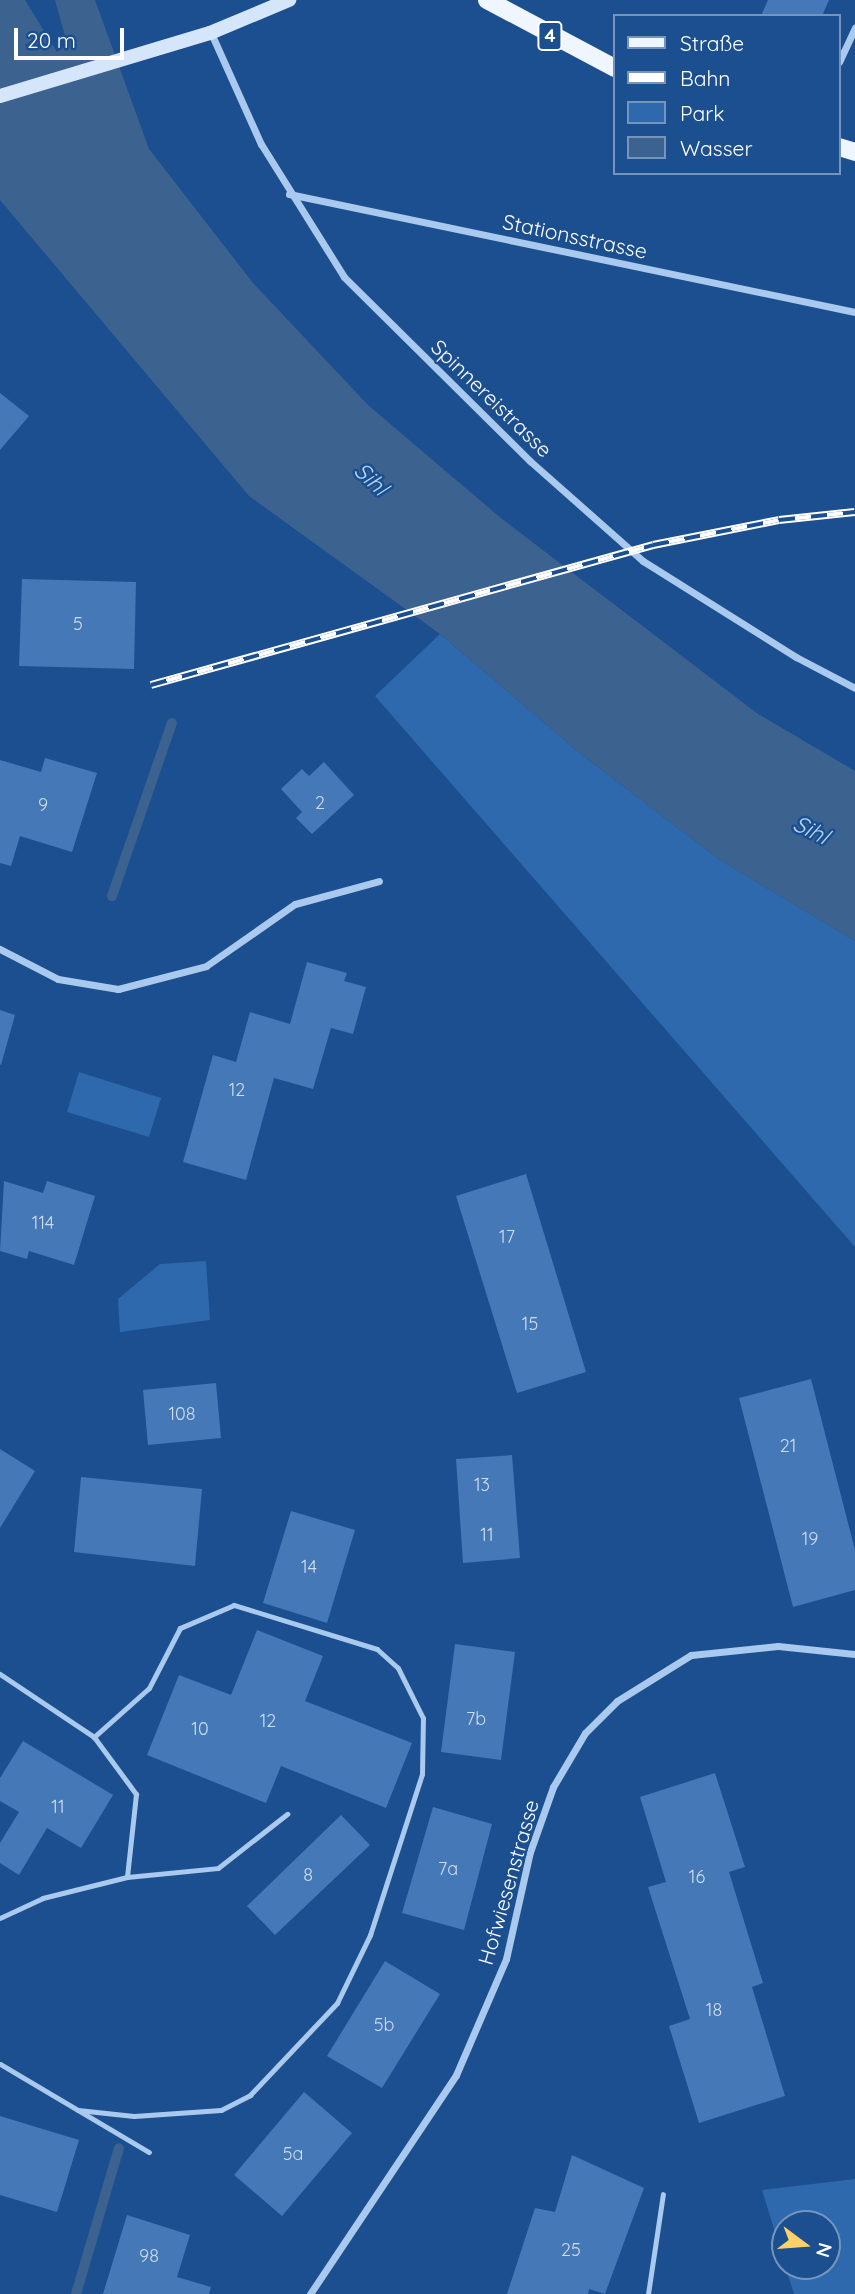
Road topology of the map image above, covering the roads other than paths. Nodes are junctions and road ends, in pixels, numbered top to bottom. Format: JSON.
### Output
{"nodes":[{"id":1,"x":289,"y":0,"type":"edge"},
{"id":2,"x":487,"y":0,"type":"edge"},
{"id":3,"x":855,"y":29,"type":"edge"},
{"id":4,"x":210,"y":33,"type":"junction"},
{"id":5,"x":841,"y":58,"type":"edge"},
{"id":6,"x":614,"y":67,"type":"edge"},
{"id":7,"x":0,"y":96,"type":"edge"},
{"id":8,"x":289,"y":194,"type":"junction"},
{"id":9,"x":855,"y":312,"type":"edge"},
{"id":10,"x":855,"y":688,"type":"edge"},
{"id":11,"x":379,"y":881,"type":"dead end"},
{"id":12,"x":0,"y":949,"type":"edge"},
{"id":13,"x":855,"y":1654,"type":"edge"},
{"id":14,"x":0,"y":1674,"type":"edge"},
{"id":15,"x":94,"y":1737,"type":"junction"},
{"id":16,"x":287,"y":1814,"type":"dead end"},
{"id":17,"x":127,"y":1877,"type":"junction"},
{"id":18,"x":0,"y":1918,"type":"edge"},
{"id":19,"x":0,"y":2063,"type":"edge"},
{"id":20,"x":78,"y":2110,"type":"junction"},
{"id":21,"x":149,"y":2152,"type":"dead end"},
{"id":22,"x":663,"y":2194,"type":"dead end"},
{"id":23,"x":310,"y":2294,"type":"edge"},
{"id":24,"x":648,"y":2294,"type":"edge"}],
"edges":[{"from":1,"to":4,"type":"main road"},
{"from":2,"to":6,"type":"main road","number":"4"},
{"from":3,"to":5,"type":"street"},
{"from":4,"to":7,"type":"main road"},
{"from":4,"to":8,"type":"street","name":"Spinnereistrasse"},
{"from":8,"to":9,"type":"street","name":"Stationsstrasse"},
{"from":8,"to":10,"type":"street","name":"Spinnereistrasse"},
{"from":11,"to":12,"type":"street"},
{"from":13,"to":23,"type":"street","name":"Hofwiesenstrasse"},
{"from":14,"to":15,"type":"lane"},
{"from":15,"to":17,"type":"lane"},
{"from":15,"to":20,"type":"lane"},
{"from":16,"to":17,"type":"lane"},
{"from":17,"to":18,"type":"lane"},
{"from":19,"to":20,"type":"lane"},
{"from":20,"to":21,"type":"lane"},
{"from":22,"to":24,"type":"lane"}]}
